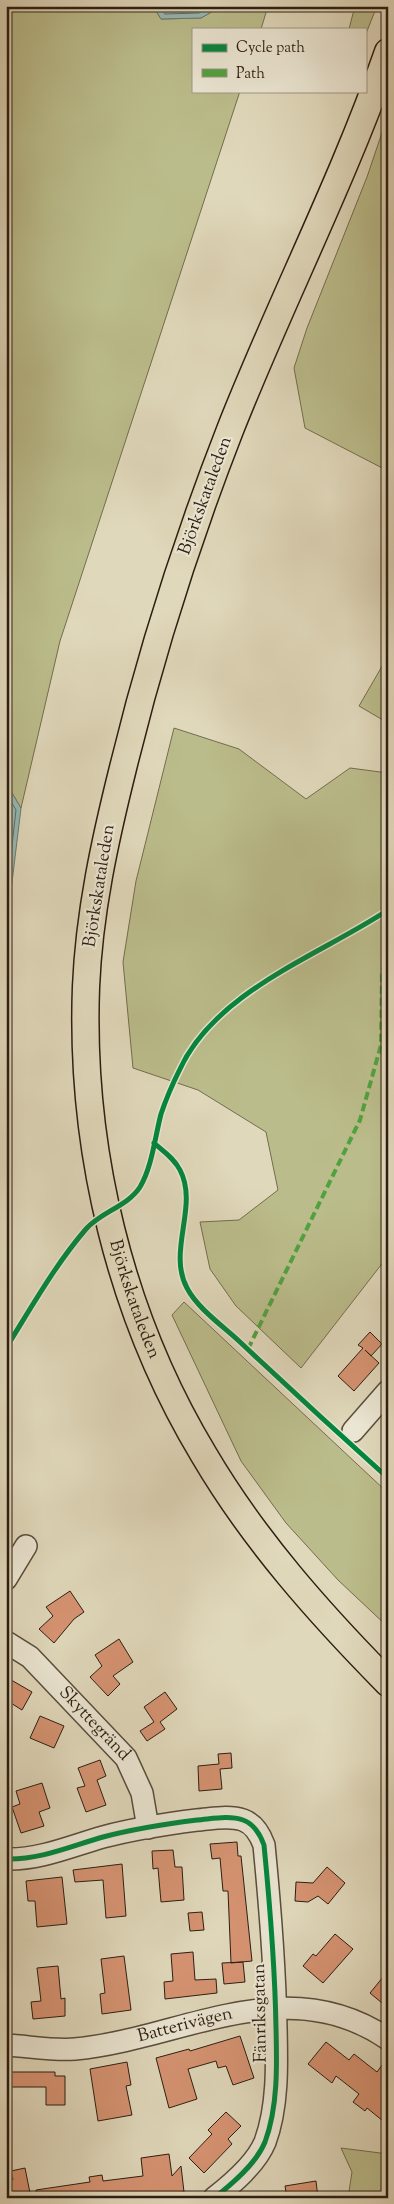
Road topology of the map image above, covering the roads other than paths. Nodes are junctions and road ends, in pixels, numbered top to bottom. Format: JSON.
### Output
{"nodes":[{"id":1,"x":388,"y":52,"type":"edge"},
{"id":2,"x":388,"y":1391,"type":"edge"},
{"id":3,"x":353,"y":1431,"type":"dead end"},
{"id":4,"x":26,"y":1546,"type":"dead end"},
{"id":5,"x":6,"y":1580,"type":"edge"},
{"id":6,"x":6,"y":1642,"type":"edge"},
{"id":7,"x":388,"y":1683,"type":"edge"},
{"id":8,"x":148,"y":1828,"type":"junction"},
{"id":9,"x":6,"y":1859,"type":"edge"},
{"id":10,"x":276,"y":2008,"type":"junction"},
{"id":11,"x":388,"y":2039,"type":"edge"},
{"id":12,"x":6,"y":2045,"type":"edge"},
{"id":13,"x":214,"y":2198,"type":"edge"}],
"edges":[{"from":1,"to":7,"type":"main road","name":"Björkskataleden"},
{"from":2,"to":3,"type":"street"},
{"from":4,"to":5,"type":"street"},
{"from":6,"to":8,"type":"street","name":"Skyttegränd"},
{"from":8,"to":9,"type":"street"},
{"from":8,"to":10,"type":"street","name":"Fänriksgatan"},
{"from":10,"to":11,"type":"street","name":"Batterivägen"},
{"from":10,"to":12,"type":"street","name":"Batterivägen"},
{"from":10,"to":13,"type":"street","name":"Fänriksgatan"}]}
